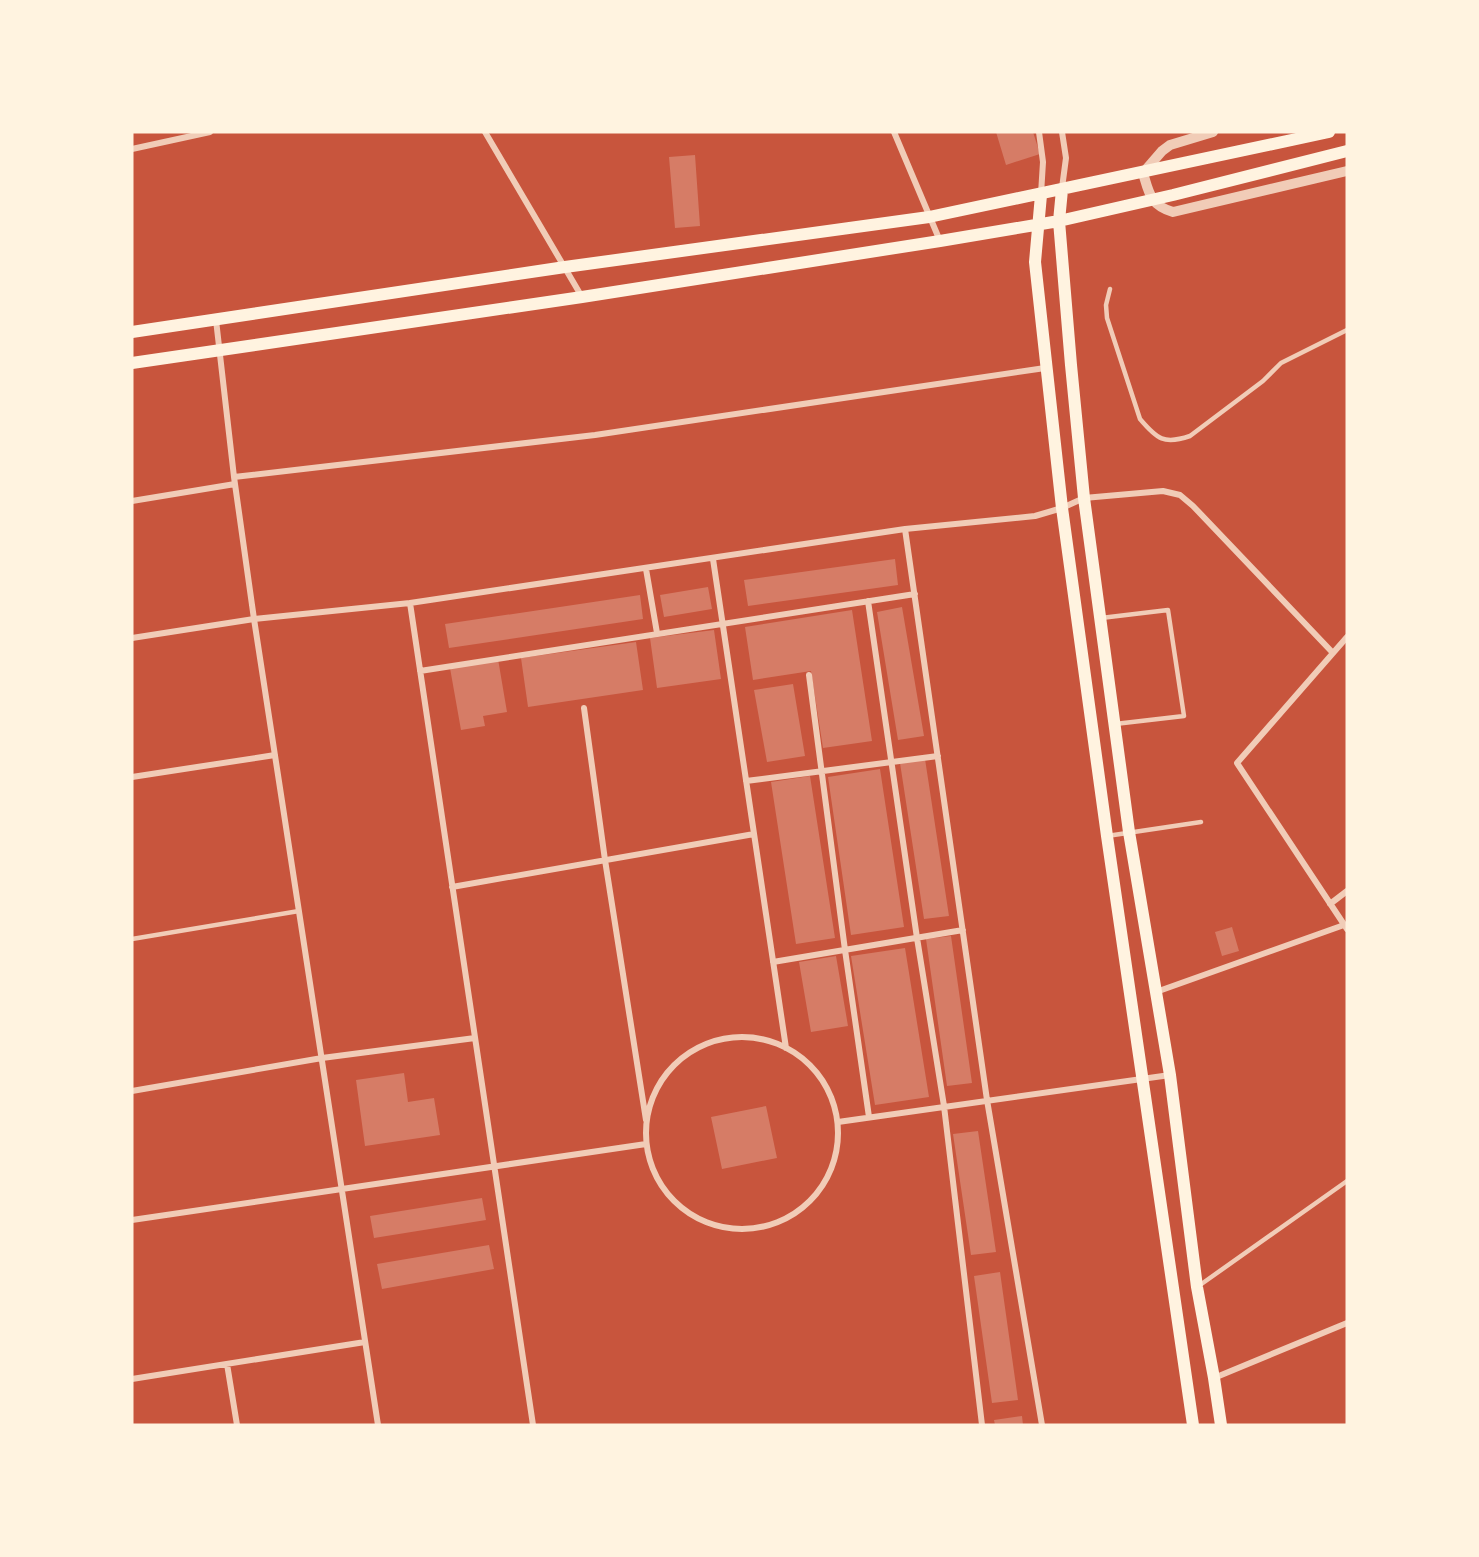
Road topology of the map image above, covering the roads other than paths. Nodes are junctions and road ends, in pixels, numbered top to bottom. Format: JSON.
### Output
{"nodes":[{"id":1,"x":210,"y":132,"type":"edge"},
{"id":2,"x":485,"y":132,"type":"edge"},
{"id":3,"x":894,"y":132,"type":"edge"},
{"id":4,"x":1039,"y":132,"type":"edge"},
{"id":5,"x":1062,"y":132,"type":"edge"},
{"id":6,"x":1212,"y":132,"type":"edge"},
{"id":7,"x":1329,"y":132,"type":"edge"},
{"id":8,"x":132,"y":149,"type":"edge"},
{"id":9,"x":1347,"y":151,"type":"edge"},
{"id":10,"x":1347,"y":171,"type":"edge"},
{"id":11,"x":1143,"y":173,"type":"junction"},
{"id":12,"x":1062,"y":190,"type":"junction"},
{"id":13,"x":1041,"y":195,"type":"junction"},
{"id":14,"x":1151,"y":200,"type":"junction"},
{"id":15,"x":929,"y":217,"type":"junction"},
{"id":16,"x":1059,"y":221,"type":"junction"},
{"id":17,"x":1036,"y":224,"type":"junction"},
{"id":18,"x":940,"y":242,"type":"junction"},
{"id":19,"x":566,"y":267,"type":"junction"},
{"id":20,"x":1110,"y":289,"type":"dead end"},
{"id":21,"x":582,"y":297,"type":"junction"},
{"id":22,"x":216,"y":320,"type":"junction"},
{"id":23,"x":1347,"y":330,"type":"edge"},
{"id":24,"x":132,"y":332,"type":"edge"},
{"id":25,"x":220,"y":351,"type":"junction"},
{"id":26,"x":132,"y":363,"type":"edge"},
{"id":27,"x":1045,"y":368,"type":"junction"},
{"id":28,"x":234,"y":477,"type":"junction"},
{"id":29,"x":235,"y":484,"type":"junction"},
{"id":30,"x":1084,"y":498,"type":"junction"},
{"id":31,"x":132,"y":501,"type":"edge"},
{"id":32,"x":1062,"y":508,"type":"junction"},
{"id":33,"x":905,"y":529,"type":"junction"},
{"id":34,"x":713,"y":559,"type":"junction"},
{"id":35,"x":646,"y":568,"type":"junction"},
{"id":36,"x":915,"y":594,"type":"junction"},
{"id":37,"x":868,"y":601,"type":"junction"},
{"id":38,"x":410,"y":603,"type":"junction"},
{"id":39,"x":1101,"y":618,"type":"junction"},
{"id":40,"x":254,"y":619,"type":"junction"},
{"id":41,"x":722,"y":622,"type":"junction"},
{"id":42,"x":657,"y":633,"type":"junction"},
{"id":43,"x":132,"y":638,"type":"edge"},
{"id":44,"x":1347,"y":638,"type":"edge"},
{"id":45,"x":1334,"y":653,"type":"junction"},
{"id":46,"x":420,"y":671,"type":"junction"},
{"id":47,"x":809,"y":675,"type":"dead end"},
{"id":48,"x":584,"y":708,"type":"dead end"},
{"id":49,"x":1115,"y":724,"type":"junction"},
{"id":50,"x":275,"y":755,"type":"junction"},
{"id":51,"x":938,"y":756,"type":"junction"},
{"id":52,"x":892,"y":762,"type":"junction"},
{"id":53,"x":820,"y":771,"type":"junction"},
{"id":54,"x":132,"y":777,"type":"edge"},
{"id":55,"x":746,"y":781,"type":"junction"},
{"id":56,"x":1201,"y":822,"type":"dead end"},
{"id":57,"x":1130,"y":832,"type":"junction"},
{"id":58,"x":754,"y":834,"type":"junction"},
{"id":59,"x":1107,"y":836,"type":"junction"},
{"id":60,"x":605,"y":860,"type":"junction"},
{"id":61,"x":452,"y":887,"type":"junction"},
{"id":62,"x":1347,"y":891,"type":"edge"},
{"id":63,"x":1330,"y":904,"type":"junction"},
{"id":64,"x":299,"y":911,"type":"junction"},
{"id":65,"x":1346,"y":927,"type":"edge"},
{"id":66,"x":963,"y":930,"type":"junction"},
{"id":67,"x":917,"y":938,"type":"junction"},
{"id":68,"x":132,"y":939,"type":"edge"},
{"id":69,"x":845,"y":950,"type":"junction"},
{"id":70,"x":773,"y":962,"type":"junction"},
{"id":71,"x":1156,"y":992,"type":"junction"},
{"id":72,"x":475,"y":1038,"type":"junction"},
{"id":73,"x":786,"y":1048,"type":"junction"},
{"id":74,"x":322,"y":1058,"type":"junction"},
{"id":75,"x":1170,"y":1075,"type":"junction"},
{"id":76,"x":1143,"y":1078,"type":"junction"},
{"id":77,"x":132,"y":1091,"type":"edge"},
{"id":78,"x":987,"y":1100,"type":"junction"},
{"id":79,"x":944,"y":1106,"type":"junction"},
{"id":80,"x":870,"y":1117,"type":"junction"},
{"id":81,"x":646,"y":1122,"type":"junction"},
{"id":82,"x":838,"y":1122,"type":"junction"},
{"id":83,"x":646,"y":1144,"type":"junction"},
{"id":84,"x":494,"y":1167,"type":"junction"},
{"id":85,"x":1347,"y":1181,"type":"edge"},
{"id":86,"x":342,"y":1190,"type":"junction"},
{"id":87,"x":132,"y":1220,"type":"edge"},
{"id":88,"x":1197,"y":1287,"type":"junction"},
{"id":89,"x":1347,"y":1323,"type":"edge"},
{"id":90,"x":365,"y":1341,"type":"junction"},
{"id":91,"x":227,"y":1364,"type":"junction"},
{"id":92,"x":1214,"y":1378,"type":"junction"},
{"id":93,"x":132,"y":1379,"type":"edge"},
{"id":94,"x":237,"y":1425,"type":"edge"},
{"id":95,"x":378,"y":1425,"type":"edge"},
{"id":96,"x":532,"y":1425,"type":"edge"},
{"id":97,"x":982,"y":1425,"type":"edge"},
{"id":98,"x":1042,"y":1425,"type":"edge"},
{"id":99,"x":1194,"y":1425,"type":"edge"},
{"id":100,"x":1221,"y":1425,"type":"edge"}],
"edges":[{"from":1,"to":8,"type":"street"},
{"from":2,"to":19,"type":"street"},
{"from":3,"to":15,"type":"street"},
{"from":4,"to":13,"type":"street"},
{"from":5,"to":12,"type":"street"},
{"from":6,"to":11,"type":"street"},
{"from":7,"to":11,"type":"main road"},
{"from":9,"to":14,"type":"main road"},
{"from":10,"to":14,"type":"street"},
{"from":11,"to":12,"type":"main road"},
{"from":11,"to":14,"type":"street"},
{"from":12,"to":13,"type":"main road"},
{"from":12,"to":16,"type":"main road"},
{"from":13,"to":15,"type":"main road"},
{"from":13,"to":17,"type":"main road"},
{"from":14,"to":16,"type":"main road"},
{"from":15,"to":18,"type":"street"},
{"from":15,"to":19,"type":"main road"},
{"from":16,"to":17,"type":"main road"},
{"from":16,"to":30,"type":"main road"},
{"from":17,"to":18,"type":"main road"},
{"from":17,"to":27,"type":"main road"},
{"from":18,"to":21,"type":"main road"},
{"from":19,"to":21,"type":"street"},
{"from":19,"to":22,"type":"main road"},
{"from":20,"to":23,"type":"lane"},
{"from":21,"to":25,"type":"main road"},
{"from":22,"to":24,"type":"main road"},
{"from":22,"to":25,"type":"street"},
{"from":25,"to":26,"type":"main road"},
{"from":25,"to":28,"type":"street"},
{"from":27,"to":28,"type":"street"},
{"from":27,"to":32,"type":"main road"},
{"from":28,"to":29,"type":"street"},
{"from":29,"to":31,"type":"street"},
{"from":29,"to":40,"type":"street"},
{"from":30,"to":32,"type":"street"},
{"from":30,"to":39,"type":"main road"},
{"from":30,"to":45,"type":"street"},
{"from":32,"to":33,"type":"street"},
{"from":32,"to":59,"type":"main road"},
{"from":33,"to":34,"type":"street"},
{"from":33,"to":36,"type":"street"},
{"from":34,"to":35,"type":"street"},
{"from":34,"to":41,"type":"street"},
{"from":35,"to":38,"type":"street"},
{"from":35,"to":42,"type":"street"},
{"from":36,"to":37,"type":"street"},
{"from":36,"to":51,"type":"street"},
{"from":37,"to":41,"type":"street"},
{"from":37,"to":52,"type":"street"},
{"from":38,"to":40,"type":"street"},
{"from":38,"to":46,"type":"street"},
{"from":39,"to":49,"type":"main road"},
{"from":39,"to":49,"type":"lane"},
{"from":40,"to":43,"type":"street"},
{"from":40,"to":50,"type":"street"},
{"from":41,"to":42,"type":"street"},
{"from":41,"to":55,"type":"street"},
{"from":42,"to":46,"type":"street"},
{"from":44,"to":45,"type":"street"},
{"from":45,"to":63,"type":"street"},
{"from":46,"to":61,"type":"street"},
{"from":47,"to":53,"type":"street"},
{"from":48,"to":60,"type":"street"},
{"from":49,"to":57,"type":"main road"},
{"from":50,"to":54,"type":"street"},
{"from":50,"to":64,"type":"street"},
{"from":51,"to":52,"type":"street"},
{"from":51,"to":66,"type":"street"},
{"from":52,"to":53,"type":"street"},
{"from":52,"to":67,"type":"street"},
{"from":53,"to":55,"type":"street"},
{"from":53,"to":69,"type":"street"},
{"from":55,"to":58,"type":"street"},
{"from":56,"to":57,"type":"lane"},
{"from":57,"to":59,"type":"lane"},
{"from":57,"to":71,"type":"main road"},
{"from":58,"to":60,"type":"street"},
{"from":58,"to":70,"type":"street"},
{"from":59,"to":76,"type":"main road"},
{"from":60,"to":61,"type":"street"},
{"from":60,"to":81,"type":"street"},
{"from":61,"to":72,"type":"street"},
{"from":62,"to":63,"type":"street"},
{"from":63,"to":65,"type":"street"},
{"from":64,"to":68,"type":"lane"},
{"from":64,"to":74,"type":"street"},
{"from":65,"to":71,"type":"street"},
{"from":66,"to":67,"type":"street"},
{"from":66,"to":78,"type":"street"},
{"from":67,"to":69,"type":"street"},
{"from":67,"to":79,"type":"street"},
{"from":69,"to":70,"type":"street"},
{"from":69,"to":80,"type":"street"},
{"from":70,"to":73,"type":"street"},
{"from":71,"to":75,"type":"main road"},
{"from":72,"to":74,"type":"street"},
{"from":72,"to":84,"type":"street"},
{"from":73,"to":81,"type":"street"},
{"from":73,"to":82,"type":"street"},
{"from":74,"to":77,"type":"street"},
{"from":74,"to":86,"type":"street"},
{"from":75,"to":76,"type":"street"},
{"from":75,"to":88,"type":"main road"},
{"from":76,"to":78,"type":"street"},
{"from":76,"to":99,"type":"main road"},
{"from":78,"to":79,"type":"street"},
{"from":78,"to":98,"type":"street"},
{"from":79,"to":80,"type":"street"},
{"from":79,"to":97,"type":"street"},
{"from":80,"to":82,"type":"street"},
{"from":81,"to":83,"type":"street"},
{"from":82,"to":83,"type":"street"},
{"from":83,"to":84,"type":"street"},
{"from":84,"to":86,"type":"street"},
{"from":84,"to":96,"type":"street"},
{"from":85,"to":88,"type":"lane"},
{"from":86,"to":87,"type":"street"},
{"from":86,"to":90,"type":"street"},
{"from":88,"to":92,"type":"main road"},
{"from":89,"to":92,"type":"street"},
{"from":90,"to":91,"type":"street"},
{"from":90,"to":95,"type":"street"},
{"from":91,"to":93,"type":"street"},
{"from":91,"to":94,"type":"street"},
{"from":92,"to":100,"type":"main road"}]}
